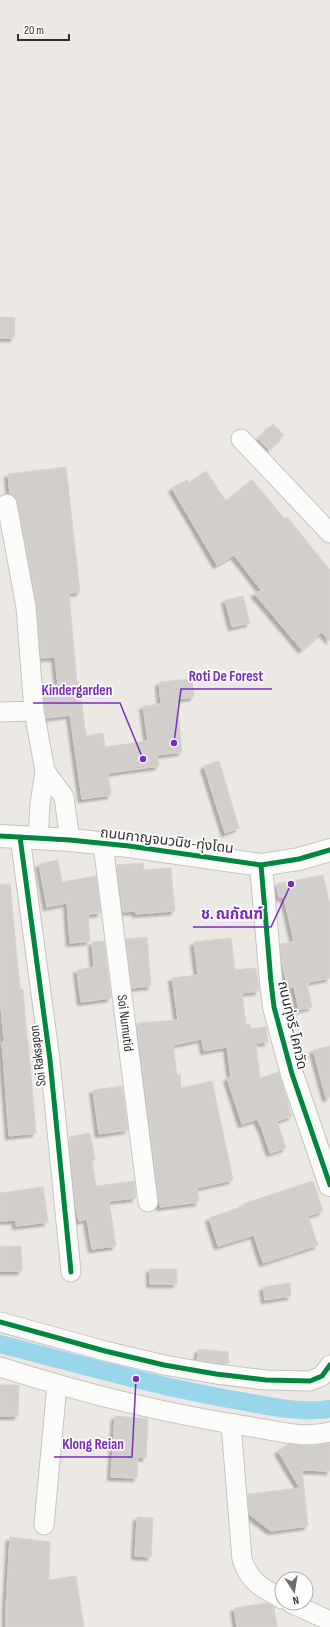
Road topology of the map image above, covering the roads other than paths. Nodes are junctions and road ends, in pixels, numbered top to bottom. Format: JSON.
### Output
{"nodes":[{"id":1,"x":241,"y":439,"type":"dead end"},
{"id":2,"x":0,"y":529,"type":"edge"},
{"id":3,"x":330,"y":533,"type":"edge"},
{"id":4,"x":34,"y":711,"type":"junction"},
{"id":5,"x":0,"y":712,"type":"edge"},
{"id":6,"x":46,"y":771,"type":"junction"},
{"id":7,"x":19,"y":838,"type":"edge"},
{"id":8,"x":70,"y":840,"type":"junction"},
{"id":9,"x":103,"y":844,"type":"junction"},
{"id":10,"x":330,"y":850,"type":"edge"},
{"id":11,"x":261,"y":865,"type":"junction"},
{"id":12,"x":330,"y":1185,"type":"edge"},
{"id":13,"x":148,"y":1202,"type":"dead end"},
{"id":14,"x":71,"y":1272,"type":"dead end"},
{"id":15,"x":0,"y":1322,"type":"edge"},
{"id":16,"x":330,"y":1365,"type":"edge"},
{"id":17,"x":0,"y":1367,"type":"edge"},
{"id":18,"x":57,"y":1385,"type":"junction"},
{"id":19,"x":231,"y":1424,"type":"junction"},
{"id":20,"x":330,"y":1432,"type":"edge"},
{"id":21,"x":44,"y":1525,"type":"dead end"},
{"id":22,"x":274,"y":1594,"type":"edge"},
{"id":23,"x":308,"y":1611,"type":"edge"},
{"id":24,"x":330,"y":1621,"type":"edge"}],
"edges":[{"from":1,"to":3,"type":"street"},
{"from":2,"to":4,"type":"street"},
{"from":4,"to":5,"type":"street"},
{"from":4,"to":6,"type":"street"},
{"from":6,"to":7,"type":"street","name":"Soi Raksapon"},
{"from":6,"to":8,"type":"street"},
{"from":7,"to":8,"type":"street","name":"ถนนกาญจนวนิช-ทุ่งโดน"},
{"from":7,"to":14,"type":"street","name":"Soi Raksapon"},
{"from":8,"to":9,"type":"street","name":"ถนนกาญจนวนิช-ทุ่งโดน"},
{"from":9,"to":11,"type":"street","name":"ถนนกาญจนวนิช-ทุ่งโดน"},
{"from":9,"to":13,"type":"street","name":"Soi Numutid"},
{"from":10,"to":11,"type":"street","name":"ถนนกาญจนวนิช-ทุ่งโดน"},
{"from":11,"to":12,"type":"street","name":"ถนนทุ่งรี-โคกวัด"},
{"from":15,"to":16,"type":"street"},
{"from":17,"to":18,"type":"street"},
{"from":18,"to":19,"type":"street"},
{"from":18,"to":21,"type":"street"},
{"from":19,"to":20,"type":"street"},
{"from":19,"to":22,"type":"street"},
{"from":23,"to":24,"type":"street"}]}
